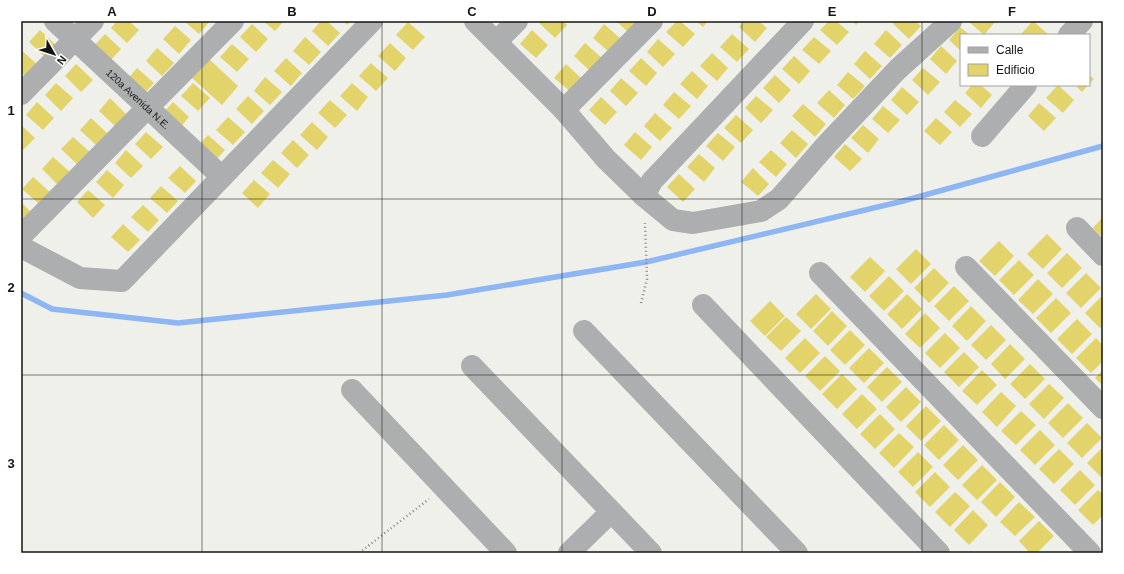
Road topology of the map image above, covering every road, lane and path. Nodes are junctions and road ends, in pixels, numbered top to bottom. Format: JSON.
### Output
{"nodes":[{"id":1,"x":55,"y":21,"type":"edge"},
{"id":2,"x":93,"y":21,"type":"edge"},
{"id":3,"x":233,"y":21,"type":"edge"},
{"id":4,"x":372,"y":21,"type":"edge"},
{"id":5,"x":475,"y":21,"type":"edge"},
{"id":6,"x":517,"y":21,"type":"edge"},
{"id":7,"x":652,"y":21,"type":"edge"},
{"id":8,"x":803,"y":21,"type":"edge"},
{"id":9,"x":951,"y":21,"type":"edge"},
{"id":10,"x":75,"y":40,"type":"junction"},
{"id":11,"x":496,"y":42,"type":"junction"},
{"id":12,"x":1025,"y":86,"type":"edge"},
{"id":13,"x":21,"y":94,"type":"edge"},
{"id":14,"x":148,"y":107,"type":"junction"},
{"id":15,"x":564,"y":110,"type":"junction"},
{"id":16,"x":982,"y":136,"type":"dead end"},
{"id":17,"x":222,"y":177,"type":"junction"},
{"id":18,"x":644,"y":196,"type":"junction"},
{"id":19,"x":1077,"y":228,"type":"dead end"},
{"id":20,"x":21,"y":236,"type":"edge"},
{"id":21,"x":21,"y":247,"type":"edge"},
{"id":22,"x":1103,"y":255,"type":"edge"},
{"id":23,"x":966,"y":267,"type":"dead end"},
{"id":24,"x":820,"y":273,"type":"dead end"},
{"id":25,"x":641,"y":303,"type":"dead end"},
{"id":26,"x":704,"y":305,"type":"dead end"},
{"id":27,"x":584,"y":331,"type":"dead end"},
{"id":28,"x":472,"y":366,"type":"dead end"},
{"id":29,"x":352,"y":390,"type":"dead end"},
{"id":30,"x":1103,"y":408,"type":"edge"},
{"id":31,"x":444,"y":488,"type":"junction"},
{"id":32,"x":611,"y":512,"type":"junction"},
{"id":33,"x":1103,"y":540,"type":"edge"},
{"id":34,"x":785,"y":549,"type":"edge"},
{"id":35,"x":359,"y":553,"type":"edge"},
{"id":36,"x":506,"y":553,"type":"edge"},
{"id":37,"x":569,"y":553,"type":"edge"},
{"id":38,"x":652,"y":553,"type":"edge"},
{"id":39,"x":939,"y":553,"type":"edge"},
{"id":40,"x":1090,"y":553,"type":"edge"}],
"edges":[{"from":1,"to":10,"type":"street","name":"120a Avenida N.E."},
{"from":2,"to":10,"type":"street"},
{"from":3,"to":14,"type":"street"},
{"from":4,"to":17,"type":"street"},
{"from":5,"to":11,"type":"street"},
{"from":6,"to":11,"type":"street"},
{"from":7,"to":15,"type":"street"},
{"from":8,"to":18,"type":"street"},
{"from":9,"to":18,"type":"street"},
{"from":10,"to":13,"type":"street"},
{"from":10,"to":14,"type":"street","name":"120a Avenida N.E."},
{"from":11,"to":15,"type":"street"},
{"from":12,"to":16,"type":"street"},
{"from":14,"to":17,"type":"street","name":"120a Avenida N.E."},
{"from":14,"to":20,"type":"street"},
{"from":15,"to":18,"type":"street"},
{"from":17,"to":21,"type":"street"},
{"from":18,"to":25,"type":"path"},
{"from":19,"to":22,"type":"street"},
{"from":23,"to":30,"type":"street"},
{"from":24,"to":40,"type":"street"},
{"from":26,"to":39,"type":"street"},
{"from":27,"to":34,"type":"street"},
{"from":28,"to":32,"type":"street"},
{"from":29,"to":31,"type":"street"},
{"from":31,"to":35,"type":"path"},
{"from":31,"to":36,"type":"street"},
{"from":32,"to":37,"type":"street"},
{"from":32,"to":38,"type":"street"},
{"from":33,"to":40,"type":"street"}]}
